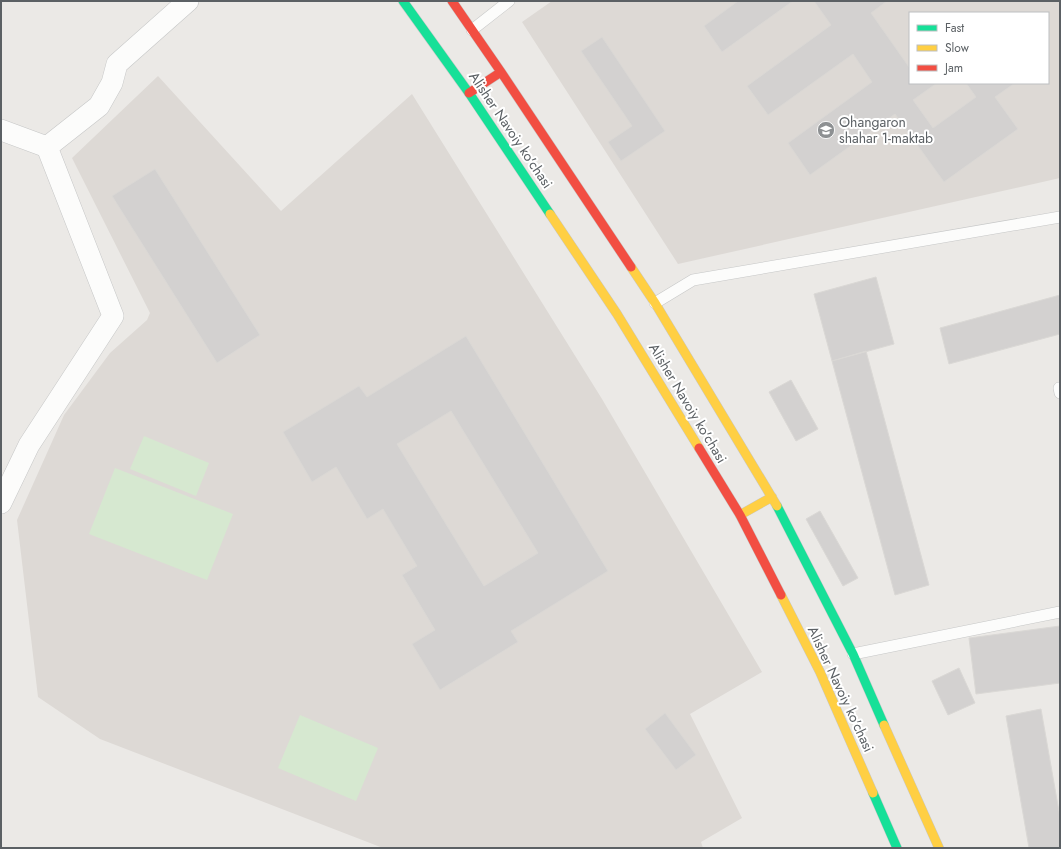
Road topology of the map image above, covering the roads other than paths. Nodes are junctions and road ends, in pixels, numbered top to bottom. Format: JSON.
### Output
{"nodes":[{"id":1,"x":188,"y":1,"type":"edge"},
{"id":2,"x":403,"y":1,"type":"edge"},
{"id":3,"x":452,"y":1,"type":"edge"},
{"id":4,"x":509,"y":1,"type":"edge"},
{"id":5,"x":472,"y":30,"type":"junction"},
{"id":6,"x":501,"y":72,"type":"junction"},
{"id":7,"x":469,"y":93,"type":"junction"},
{"id":8,"x":1,"y":130,"type":"edge"},
{"id":9,"x":47,"y":147,"type":"junction"},
{"id":10,"x":1060,"y":217,"type":"edge"},
{"id":11,"x":655,"y":303,"type":"junction"},
{"id":12,"x":772,"y":496,"type":"junction"},
{"id":13,"x":1,"y":503,"type":"edge"},
{"id":14,"x":740,"y":515,"type":"junction"},
{"id":15,"x":1060,"y":612,"type":"edge"},
{"id":16,"x":853,"y":654,"type":"junction"},
{"id":17,"x":897,"y":848,"type":"edge"},
{"id":18,"x":939,"y":848,"type":"edge"}],
"edges":[{"from":1,"to":9,"type":"street"},
{"from":2,"to":7,"type":"main road","name":"Alisher Navoiy ko'chasi"},
{"from":3,"to":5,"type":"main road","name":"Alisher Navoiy ko'chasi"},
{"from":4,"to":5,"type":"lane"},
{"from":5,"to":6,"type":"main road","name":"Alisher Navoiy ko'chasi"},
{"from":6,"to":7,"type":"main road"},
{"from":6,"to":11,"type":"main road","name":"Alisher Navoiy ko'chasi"},
{"from":7,"to":14,"type":"main road","name":"Alisher Navoiy ko'chasi"},
{"from":8,"to":9,"type":"street"},
{"from":9,"to":13,"type":"street"},
{"from":10,"to":11,"type":"lane"},
{"from":11,"to":12,"type":"main road","name":"Alisher Navoiy ko'chasi"},
{"from":12,"to":14,"type":"main road"},
{"from":12,"to":16,"type":"main road","name":"Alisher Navoiy ko'chasi"},
{"from":14,"to":17,"type":"main road","name":"Alisher Navoiy ko'chasi"},
{"from":15,"to":16,"type":"lane"},
{"from":16,"to":18,"type":"main road","name":"Alisher Navoiy ko'chasi"}]}
